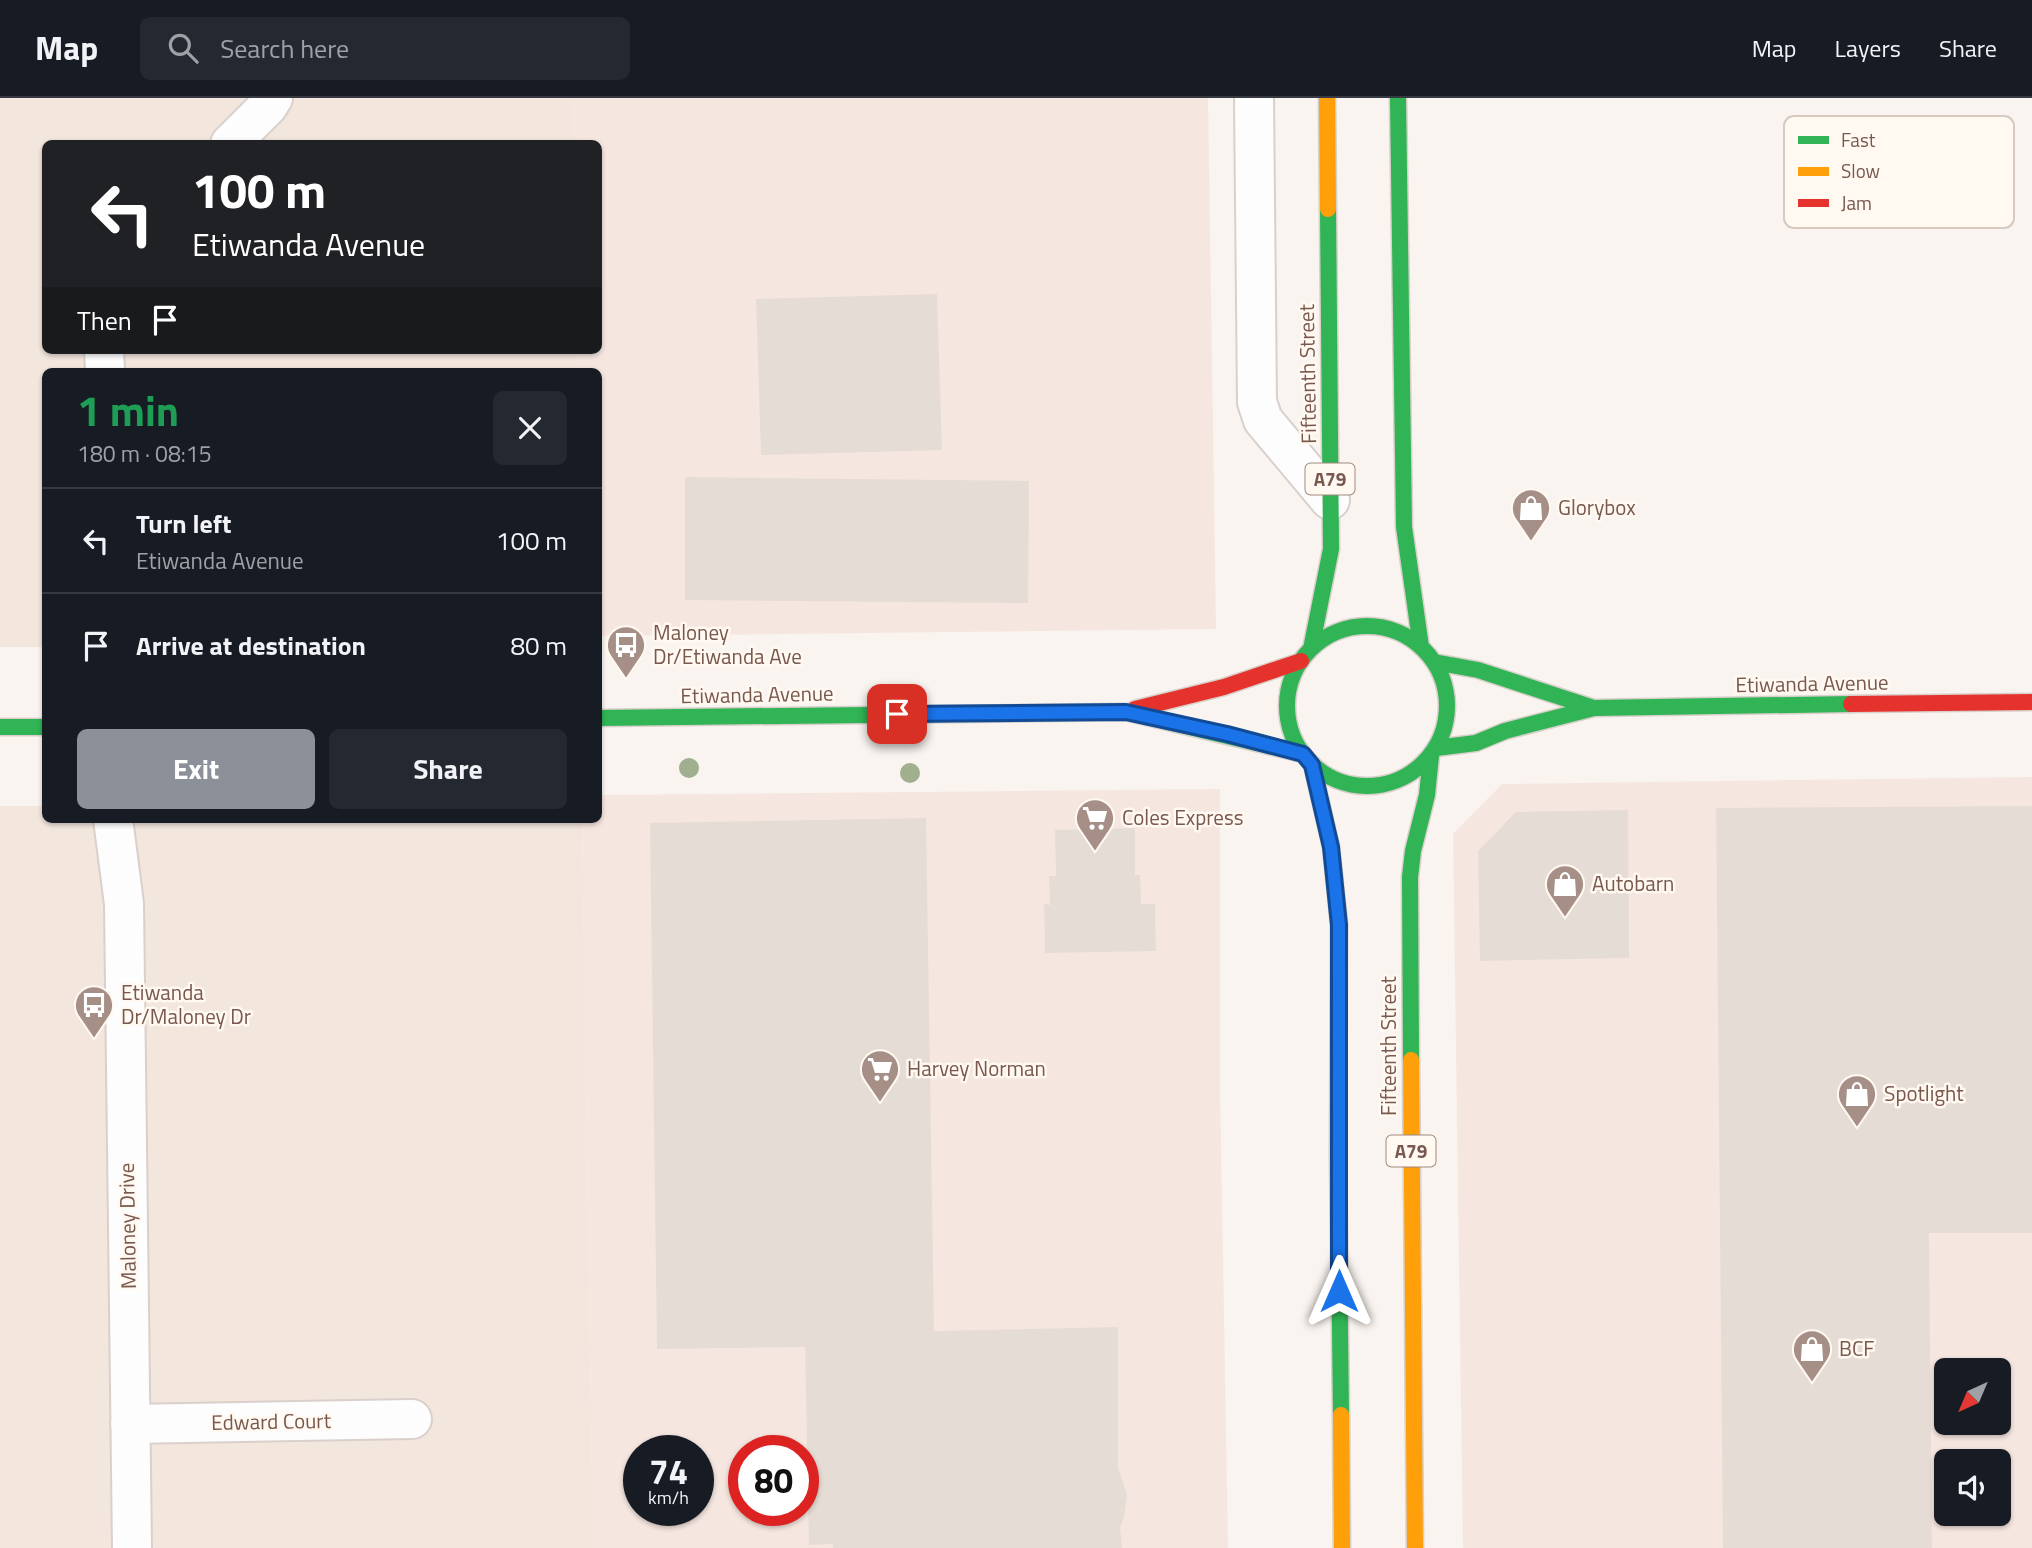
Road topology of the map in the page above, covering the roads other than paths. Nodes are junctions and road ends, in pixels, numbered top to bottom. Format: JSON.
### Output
{"nodes":[{"id":1,"x":273,"y":98,"type":"edge"},
{"id":2,"x":1254,"y":98,"type":"edge"},
{"id":3,"x":1327,"y":98,"type":"edge"},
{"id":4,"x":1398,"y":98,"type":"edge"},
{"id":5,"x":234,"y":140,"type":"edge"},
{"id":6,"x":1330,"y":500,"type":"junction"},
{"id":7,"x":1421,"y":647,"type":"junction"},
{"id":8,"x":1306,"y":655,"type":"junction"},
{"id":9,"x":1434,"y":662,"type":"junction"},
{"id":10,"x":2032,"y":702,"type":"edge"},
{"id":11,"x":1594,"y":708,"type":"junction"},
{"id":12,"x":1126,"y":712,"type":"junction"},
{"id":13,"x":602,"y":718,"type":"edge"},
{"id":14,"x":0,"y":727,"type":"edge"},
{"id":15,"x":42,"y":727,"type":"edge"},
{"id":16,"x":1434,"y":752,"type":"junction"},
{"id":17,"x":1308,"y":760,"type":"junction"},
{"id":18,"x":114,"y":823,"type":"edge"},
{"id":19,"x":132,"y":823,"type":"edge"},
{"id":20,"x":124,"y":904,"type":"junction"},
{"id":21,"x":412,"y":1419,"type":"dead end"},
{"id":22,"x":130,"y":1424,"type":"junction"},
{"id":23,"x":132,"y":1548,"type":"edge"},
{"id":24,"x":1342,"y":1548,"type":"edge"},
{"id":25,"x":1415,"y":1548,"type":"edge"}],
"edges":[{"from":1,"to":5,"type":"street"},
{"from":2,"to":6,"type":"street"},
{"from":3,"to":6,"type":"main road","name":"Fifteenth Street","number":"A79"},
{"from":4,"to":7,"type":"main road"},
{"from":6,"to":8,"type":"main road","name":"Fifteenth Street","number":"A79"},
{"from":7,"to":8,"type":"main road","number":"A79"},
{"from":7,"to":9,"type":"main road","number":"A79"},
{"from":8,"to":12,"type":"main road","name":"Etiwanda Avenue"},
{"from":8,"to":17,"type":"main road","number":"A79"},
{"from":9,"to":11,"type":"main road","name":"Etiwanda Avenue"},
{"from":9,"to":16,"type":"main road","number":"A79"},
{"from":10,"to":11,"type":"main road","name":"Etiwanda Avenue"},
{"from":11,"to":16,"type":"main road","name":"Etiwanda Avenue"},
{"from":12,"to":13,"type":"main road","name":"Etiwanda Avenue"},
{"from":12,"to":17,"type":"main road","name":"Etiwanda Avenue"},
{"from":14,"to":15,"type":"main road"},
{"from":16,"to":17,"type":"main road"},
{"from":16,"to":25,"type":"main road","name":"Fifteenth Street","number":"A79"},
{"from":17,"to":24,"type":"main road","number":"A79"},
{"from":18,"to":20,"type":"street","name":"Maloney Drive"},
{"from":19,"to":20,"type":"street","name":"Maloney Drive"},
{"from":20,"to":22,"type":"street","name":"Maloney Drive"},
{"from":21,"to":22,"type":"street","name":"Edward Court"},
{"from":22,"to":23,"type":"street","name":"Maloney Drive"}]}
